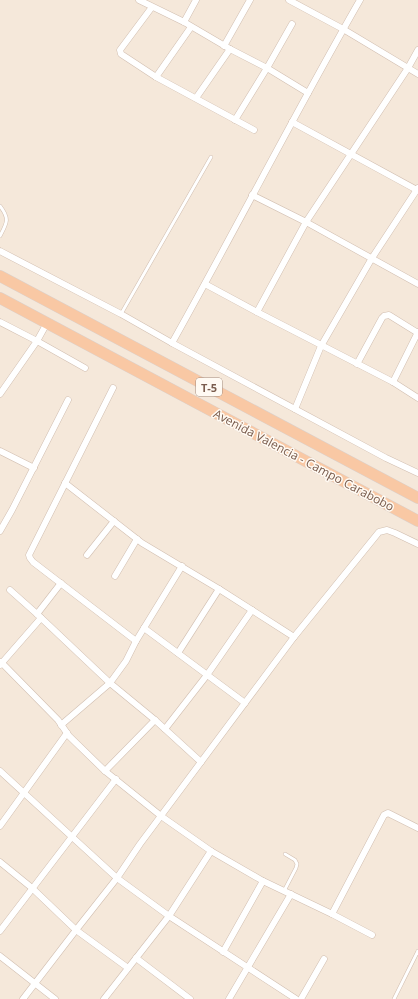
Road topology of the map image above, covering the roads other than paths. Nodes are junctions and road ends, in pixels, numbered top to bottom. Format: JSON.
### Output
{"nodes":[{"id":1,"x":196,"y":0,"type":"edge"},
{"id":2,"x":250,"y":0,"type":"edge"},
{"id":3,"x":290,"y":0,"type":"edge"},
{"id":4,"x":360,"y":0,"type":"edge"},
{"id":5,"x":142,"y":1,"type":"edge"},
{"id":6,"x":152,"y":7,"type":"junction"},
{"id":7,"x":184,"y":22,"type":"junction"},
{"id":8,"x":292,"y":24,"type":"dead end"},
{"id":9,"x":191,"y":27,"type":"junction"},
{"id":10,"x":343,"y":29,"type":"junction"},
{"id":11,"x":227,"y":47,"type":"junction"},
{"id":12,"x":418,"y":50,"type":"edge"},
{"id":13,"x":267,"y":68,"type":"junction"},
{"id":14,"x":408,"y":68,"type":"junction"},
{"id":15,"x":418,"y":74,"type":"edge"},
{"id":16,"x":156,"y":77,"type":"junction"},
{"id":17,"x":308,"y":93,"type":"junction"},
{"id":18,"x":196,"y":98,"type":"junction"},
{"id":19,"x":235,"y":120,"type":"junction"},
{"id":20,"x":292,"y":122,"type":"junction"},
{"id":21,"x":254,"y":130,"type":"dead end"},
{"id":22,"x":351,"y":154,"type":"junction"},
{"id":23,"x":211,"y":157,"type":"dead end"},
{"id":24,"x":417,"y":189,"type":"edge"},
{"id":25,"x":252,"y":196,"type":"junction"},
{"id":26,"x":0,"y":206,"type":"edge"},
{"id":27,"x":306,"y":222,"type":"junction"},
{"id":28,"x":0,"y":236,"type":"edge"},
{"id":29,"x":0,"y":251,"type":"edge"},
{"id":30,"x":372,"y":258,"type":"junction"},
{"id":31,"x":0,"y":276,"type":"edge"},
{"id":32,"x":205,"y":284,"type":"junction"},
{"id":33,"x":418,"y":284,"type":"edge"},
{"id":34,"x":0,"y":298,"type":"edge"},
{"id":35,"x":257,"y":312,"type":"junction"},
{"id":36,"x":120,"y":314,"type":"junction"},
{"id":37,"x":0,"y":322,"type":"edge"},
{"id":38,"x":47,"y":323,"type":"junction"},
{"id":39,"x":418,"y":333,"type":"edge"},
{"id":40,"x":37,"y":341,"type":"junction"},
{"id":41,"x":172,"y":343,"type":"junction"},
{"id":42,"x":321,"y":346,"type":"junction"},
{"id":43,"x":357,"y":364,"type":"junction"},
{"id":44,"x":85,"y":368,"type":"dead end"},
{"id":45,"x":393,"y":382,"type":"junction"},
{"id":46,"x":113,"y":388,"type":"dead end"},
{"id":47,"x":0,"y":394,"type":"edge"},
{"id":48,"x":418,"y":398,"type":"edge"},
{"id":49,"x":68,"y":400,"type":"dead end"},
{"id":50,"x":295,"y":409,"type":"junction"},
{"id":51,"x":0,"y":451,"type":"edge"},
{"id":52,"x":34,"y":468,"type":"junction"},
{"id":53,"x":418,"y":473,"type":"edge"},
{"id":54,"x":64,"y":483,"type":"junction"},
{"id":55,"x":418,"y":498,"type":"edge"},
{"id":56,"x":3,"y":520,"type":"edge"},
{"id":57,"x":418,"y":520,"type":"edge"},
{"id":58,"x":114,"y":521,"type":"junction"},
{"id":59,"x":0,"y":531,"type":"edge"},
{"id":60,"x":137,"y":539,"type":"junction"},
{"id":61,"x":418,"y":544,"type":"edge"},
{"id":62,"x":87,"y":555,"type":"dead end"},
{"id":63,"x":182,"y":566,"type":"junction"},
{"id":64,"x":115,"y":576,"type":"dead end"},
{"id":65,"x":61,"y":583,"type":"junction"},
{"id":66,"x":220,"y":589,"type":"junction"},
{"id":67,"x":10,"y":590,"type":"dead end"},
{"id":68,"x":252,"y":610,"type":"junction"},
{"id":69,"x":39,"y":616,"type":"junction"},
{"id":70,"x":144,"y":628,"type":"junction"},
{"id":71,"x":294,"y":637,"type":"junction"},
{"id":72,"x":136,"y":641,"type":"junction"},
{"id":73,"x":178,"y":653,"type":"junction"},
{"id":74,"x":1,"y":663,"type":"edge"},
{"id":75,"x":207,"y":675,"type":"junction"},
{"id":76,"x":110,"y":683,"type":"junction"},
{"id":77,"x":245,"y":704,"type":"junction"},
{"id":78,"x":155,"y":720,"type":"junction"},
{"id":79,"x":61,"y":725,"type":"junction"},
{"id":80,"x":165,"y":729,"type":"junction"},
{"id":81,"x":67,"y":733,"type":"junction"},
{"id":82,"x":201,"y":762,"type":"junction"},
{"id":83,"x":105,"y":770,"type":"junction"},
{"id":84,"x":0,"y":771,"type":"edge"},
{"id":85,"x":116,"y":780,"type":"junction"},
{"id":86,"x":24,"y":793,"type":"junction"},
{"id":87,"x":161,"y":816,"type":"junction"},
{"id":88,"x":0,"y":826,"type":"edge"},
{"id":89,"x":418,"y":828,"type":"edge"},
{"id":90,"x":72,"y":837,"type":"junction"},
{"id":91,"x":211,"y":852,"type":"junction"},
{"id":92,"x":286,"y":854,"type":"dead end"},
{"id":93,"x":0,"y":862,"type":"edge"},
{"id":94,"x":117,"y":878,"type":"junction"},
{"id":95,"x":263,"y":881,"type":"junction"},
{"id":96,"x":32,"y":888,"type":"junction"},
{"id":97,"x":284,"y":891,"type":"junction"},
{"id":98,"x":291,"y":894,"type":"junction"},
{"id":99,"x":332,"y":914,"type":"junction"},
{"id":100,"x":169,"y":916,"type":"junction"},
{"id":101,"x":76,"y":930,"type":"junction"},
{"id":102,"x":0,"y":931,"type":"edge"},
{"id":103,"x":372,"y":935,"type":"dead end"},
{"id":104,"x":418,"y":951,"type":"edge"},
{"id":105,"x":223,"y":952,"type":"junction"},
{"id":106,"x":0,"y":956,"type":"edge"},
{"id":107,"x":136,"y":958,"type":"junction"},
{"id":108,"x":324,"y":959,"type":"dead end"},
{"id":109,"x":128,"y":968,"type":"junction"},
{"id":110,"x":247,"y":968,"type":"junction"},
{"id":111,"x":35,"y":983,"type":"junction"},
{"id":112,"x":188,"y":998,"type":"edge"},
{"id":113,"x":23,"y":999,"type":"edge"},
{"id":114,"x":55,"y":999,"type":"edge"},
{"id":115,"x":104,"y":999,"type":"edge"},
{"id":116,"x":229,"y":999,"type":"edge"},
{"id":117,"x":296,"y":999,"type":"edge"},
{"id":118,"x":301,"y":999,"type":"edge"},
{"id":119,"x":394,"y":999,"type":"edge"}],
"edges":[{"from":1,"to":7,"type":"street"},
{"from":2,"to":11,"type":"street"},
{"from":3,"to":10,"type":"street"},
{"from":4,"to":10,"type":"street"},
{"from":5,"to":6,"type":"street"},
{"from":6,"to":7,"type":"street"},
{"from":6,"to":16,"type":"street"},
{"from":7,"to":9,"type":"street"},
{"from":8,"to":13,"type":"street"},
{"from":9,"to":11,"type":"street"},
{"from":9,"to":16,"type":"street"},
{"from":10,"to":14,"type":"street"},
{"from":10,"to":17,"type":"street"},
{"from":11,"to":13,"type":"street"},
{"from":11,"to":18,"type":"street"},
{"from":12,"to":14,"type":"street"},
{"from":13,"to":17,"type":"street"},
{"from":13,"to":19,"type":"street"},
{"from":14,"to":15,"type":"street"},
{"from":14,"to":22,"type":"street"},
{"from":16,"to":18,"type":"street"},
{"from":17,"to":20,"type":"street"},
{"from":18,"to":19,"type":"street"},
{"from":19,"to":21,"type":"street"},
{"from":20,"to":22,"type":"street"},
{"from":20,"to":25,"type":"street"},
{"from":22,"to":24,"type":"street"},
{"from":22,"to":27,"type":"street"},
{"from":23,"to":36,"type":"lane"},
{"from":24,"to":30,"type":"street"},
{"from":25,"to":27,"type":"street"},
{"from":25,"to":32,"type":"street"},
{"from":26,"to":28,"type":"lane"},
{"from":27,"to":30,"type":"street"},
{"from":27,"to":35,"type":"street"},
{"from":29,"to":36,"type":"street"},
{"from":30,"to":33,"type":"street"},
{"from":30,"to":42,"type":"street"},
{"from":31,"to":55,"type":"highway","name":"Avenida Valencia - Campo Carabobo","number":"T-5"},
{"from":32,"to":35,"type":"street"},
{"from":32,"to":41,"type":"street"},
{"from":34,"to":38,"type":"highway","name":"Avenida Valencia - Campo Carabobo","number":"T-5"},
{"from":35,"to":42,"type":"street"},
{"from":36,"to":41,"type":"street"},
{"from":37,"to":40,"type":"street"},
{"from":38,"to":40,"type":"street"},
{"from":38,"to":57,"type":"highway","name":"Avenida Valencia - Campo Carabobo","number":"T-5"},
{"from":39,"to":43,"type":"street"},
{"from":39,"to":45,"type":"street"},
{"from":40,"to":44,"type":"street"},
{"from":40,"to":47,"type":"street"},
{"from":41,"to":50,"type":"street"},
{"from":42,"to":43,"type":"street"},
{"from":42,"to":50,"type":"street"},
{"from":43,"to":45,"type":"street"},
{"from":45,"to":48,"type":"street"},
{"from":46,"to":54,"type":"street"},
{"from":49,"to":52,"type":"street"},
{"from":50,"to":53,"type":"street"},
{"from":51,"to":52,"type":"street"},
{"from":52,"to":56,"type":"street"},
{"from":54,"to":58,"type":"street"},
{"from":54,"to":65,"type":"street"},
{"from":56,"to":59,"type":"street"},
{"from":58,"to":60,"type":"street"},
{"from":58,"to":62,"type":"street"},
{"from":60,"to":63,"type":"street"},
{"from":60,"to":64,"type":"street"},
{"from":61,"to":71,"type":"street"},
{"from":63,"to":66,"type":"street"},
{"from":63,"to":70,"type":"street"},
{"from":65,"to":69,"type":"street"},
{"from":65,"to":72,"type":"street"},
{"from":66,"to":68,"type":"street"},
{"from":66,"to":73,"type":"street"},
{"from":67,"to":69,"type":"street"},
{"from":68,"to":71,"type":"street"},
{"from":68,"to":75,"type":"street"},
{"from":69,"to":74,"type":"street"},
{"from":69,"to":76,"type":"street"},
{"from":70,"to":72,"type":"street"},
{"from":70,"to":73,"type":"street"},
{"from":71,"to":77,"type":"street"},
{"from":72,"to":76,"type":"street"},
{"from":73,"to":75,"type":"street"},
{"from":74,"to":79,"type":"street"},
{"from":75,"to":77,"type":"street"},
{"from":75,"to":80,"type":"street"},
{"from":76,"to":78,"type":"street"},
{"from":76,"to":79,"type":"street"},
{"from":77,"to":82,"type":"street"},
{"from":78,"to":80,"type":"street"},
{"from":78,"to":83,"type":"street"},
{"from":79,"to":81,"type":"street"},
{"from":80,"to":82,"type":"street"},
{"from":81,"to":83,"type":"street"},
{"from":81,"to":86,"type":"street"},
{"from":82,"to":87,"type":"street"},
{"from":83,"to":85,"type":"street"},
{"from":84,"to":86,"type":"street"},
{"from":85,"to":87,"type":"street"},
{"from":85,"to":90,"type":"street"},
{"from":86,"to":88,"type":"street"},
{"from":86,"to":90,"type":"street"},
{"from":87,"to":91,"type":"street"},
{"from":87,"to":94,"type":"street"},
{"from":89,"to":99,"type":"street"},
{"from":90,"to":94,"type":"street"},
{"from":90,"to":96,"type":"street"},
{"from":91,"to":95,"type":"street"},
{"from":91,"to":100,"type":"street"},
{"from":92,"to":97,"type":"lane"},
{"from":93,"to":96,"type":"street"},
{"from":94,"to":100,"type":"street"},
{"from":94,"to":101,"type":"street"},
{"from":95,"to":97,"type":"street"},
{"from":95,"to":105,"type":"street"},
{"from":96,"to":101,"type":"street"},
{"from":96,"to":102,"type":"street"},
{"from":97,"to":98,"type":"street"},
{"from":98,"to":99,"type":"street"},
{"from":98,"to":110,"type":"street"},
{"from":99,"to":103,"type":"street"},
{"from":100,"to":105,"type":"street"},
{"from":100,"to":107,"type":"street"},
{"from":101,"to":109,"type":"street"},
{"from":101,"to":111,"type":"street"},
{"from":104,"to":119,"type":"lane"},
{"from":105,"to":110,"type":"street"},
{"from":106,"to":111,"type":"street"},
{"from":107,"to":109,"type":"street"},
{"from":107,"to":112,"type":"street"},
{"from":108,"to":118,"type":"street"},
{"from":109,"to":115,"type":"street"},
{"from":110,"to":116,"type":"street"},
{"from":110,"to":117,"type":"street"},
{"from":111,"to":113,"type":"street"},
{"from":111,"to":114,"type":"street"}]}
